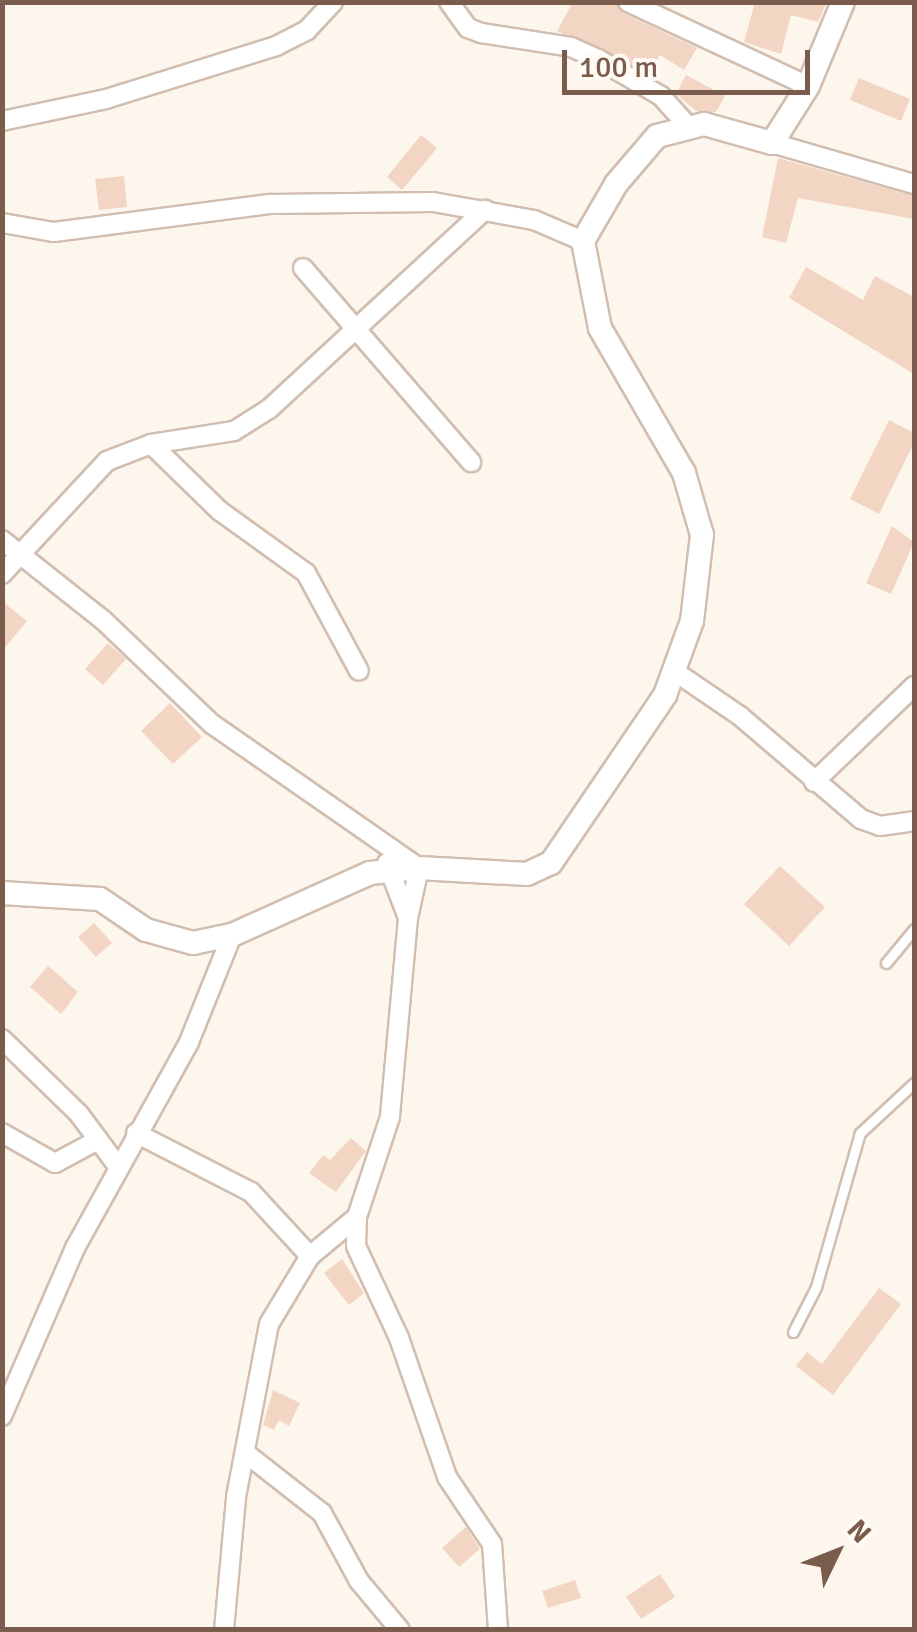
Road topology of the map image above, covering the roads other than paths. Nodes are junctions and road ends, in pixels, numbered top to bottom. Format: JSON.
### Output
{"nodes":[{"id":1,"x":333,"y":2,"type":"edge"},
{"id":2,"x":449,"y":2,"type":"edge"},
{"id":3,"x":628,"y":2,"type":"edge"},
{"id":4,"x":843,"y":2,"type":"edge"},
{"id":5,"x":808,"y":86,"type":"junction"},
{"id":6,"x":2,"y":121,"type":"edge"},
{"id":7,"x":686,"y":124,"type":"junction"},
{"id":8,"x":772,"y":143,"type":"junction"},
{"id":9,"x":914,"y":184,"type":"edge"},
{"id":10,"x":485,"y":210,"type":"junction"},
{"id":11,"x":2,"y":223,"type":"edge"},
{"id":12,"x":583,"y":241,"type":"junction"},
{"id":13,"x":303,"y":268,"type":"dead end"},
{"id":14,"x":358,"y":330,"type":"junction"},
{"id":15,"x":151,"y":444,"type":"junction"},
{"id":16,"x":471,"y":462,"type":"dead end"},
{"id":17,"x":2,"y":540,"type":"edge"},
{"id":18,"x":20,"y":554,"type":"junction"},
{"id":19,"x":2,"y":574,"type":"edge"},
{"id":20,"x":674,"y":671,"type":"junction"},
{"id":21,"x":359,"y":672,"type":"dead end"},
{"id":22,"x":914,"y":686,"type":"edge"},
{"id":23,"x":814,"y":782,"type":"junction"},
{"id":24,"x":914,"y":821,"type":"edge"},
{"id":25,"x":386,"y":858,"type":"junction"},
{"id":26,"x":419,"y":868,"type":"junction"},
{"id":27,"x":2,"y":893,"type":"edge"},
{"id":28,"x":408,"y":918,"type":"junction"},
{"id":29,"x":914,"y":928,"type":"edge"},
{"id":30,"x":232,"y":935,"type":"junction"},
{"id":31,"x":886,"y":963,"type":"dead end"},
{"id":32,"x":2,"y":1039,"type":"edge"},
{"id":33,"x":914,"y":1083,"type":"edge"},
{"id":34,"x":2,"y":1133,"type":"edge"},
{"id":35,"x":136,"y":1133,"type":"junction"},
{"id":36,"x":98,"y":1140,"type":"junction"},
{"id":37,"x":117,"y":1165,"type":"junction"},
{"id":38,"x":357,"y":1217,"type":"junction"},
{"id":39,"x":310,"y":1256,"type":"junction"},
{"id":40,"x":793,"y":1332,"type":"dead end"},
{"id":41,"x":2,"y":1416,"type":"edge"},
{"id":42,"x":248,"y":1455,"type":"junction"},
{"id":43,"x":224,"y":1630,"type":"edge"},
{"id":44,"x":400,"y":1630,"type":"edge"},
{"id":45,"x":498,"y":1630,"type":"edge"}],
"edges":[{"from":1,"to":6,"type":"street"},
{"from":2,"to":7,"type":"street"},
{"from":3,"to":5,"type":"street"},
{"from":4,"to":5,"type":"street"},
{"from":5,"to":8,"type":"street"},
{"from":7,"to":8,"type":"street"},
{"from":7,"to":12,"type":"street"},
{"from":8,"to":9,"type":"street"},
{"from":10,"to":11,"type":"street"},
{"from":10,"to":12,"type":"street"},
{"from":10,"to":14,"type":"street"},
{"from":12,"to":20,"type":"street"},
{"from":13,"to":14,"type":"street"},
{"from":14,"to":15,"type":"street"},
{"from":14,"to":16,"type":"street"},
{"from":15,"to":18,"type":"street"},
{"from":15,"to":21,"type":"street"},
{"from":17,"to":18,"type":"street"},
{"from":18,"to":19,"type":"street"},
{"from":18,"to":25,"type":"street"},
{"from":20,"to":23,"type":"street"},
{"from":20,"to":26,"type":"street"},
{"from":22,"to":23,"type":"street"},
{"from":23,"to":24,"type":"street"},
{"from":25,"to":26,"type":"street"},
{"from":25,"to":28,"type":"street"},
{"from":25,"to":30,"type":"street"},
{"from":26,"to":28,"type":"street"},
{"from":27,"to":30,"type":"street"},
{"from":28,"to":38,"type":"street"},
{"from":29,"to":31,"type":"lane"},
{"from":30,"to":35,"type":"street"},
{"from":32,"to":36,"type":"street"},
{"from":33,"to":40,"type":"lane"},
{"from":34,"to":36,"type":"street"},
{"from":35,"to":37,"type":"street"},
{"from":35,"to":39,"type":"street"},
{"from":36,"to":37,"type":"street"},
{"from":37,"to":41,"type":"street"},
{"from":38,"to":39,"type":"street"},
{"from":38,"to":45,"type":"street"},
{"from":39,"to":42,"type":"street"},
{"from":42,"to":43,"type":"street"},
{"from":42,"to":44,"type":"street"}]}
